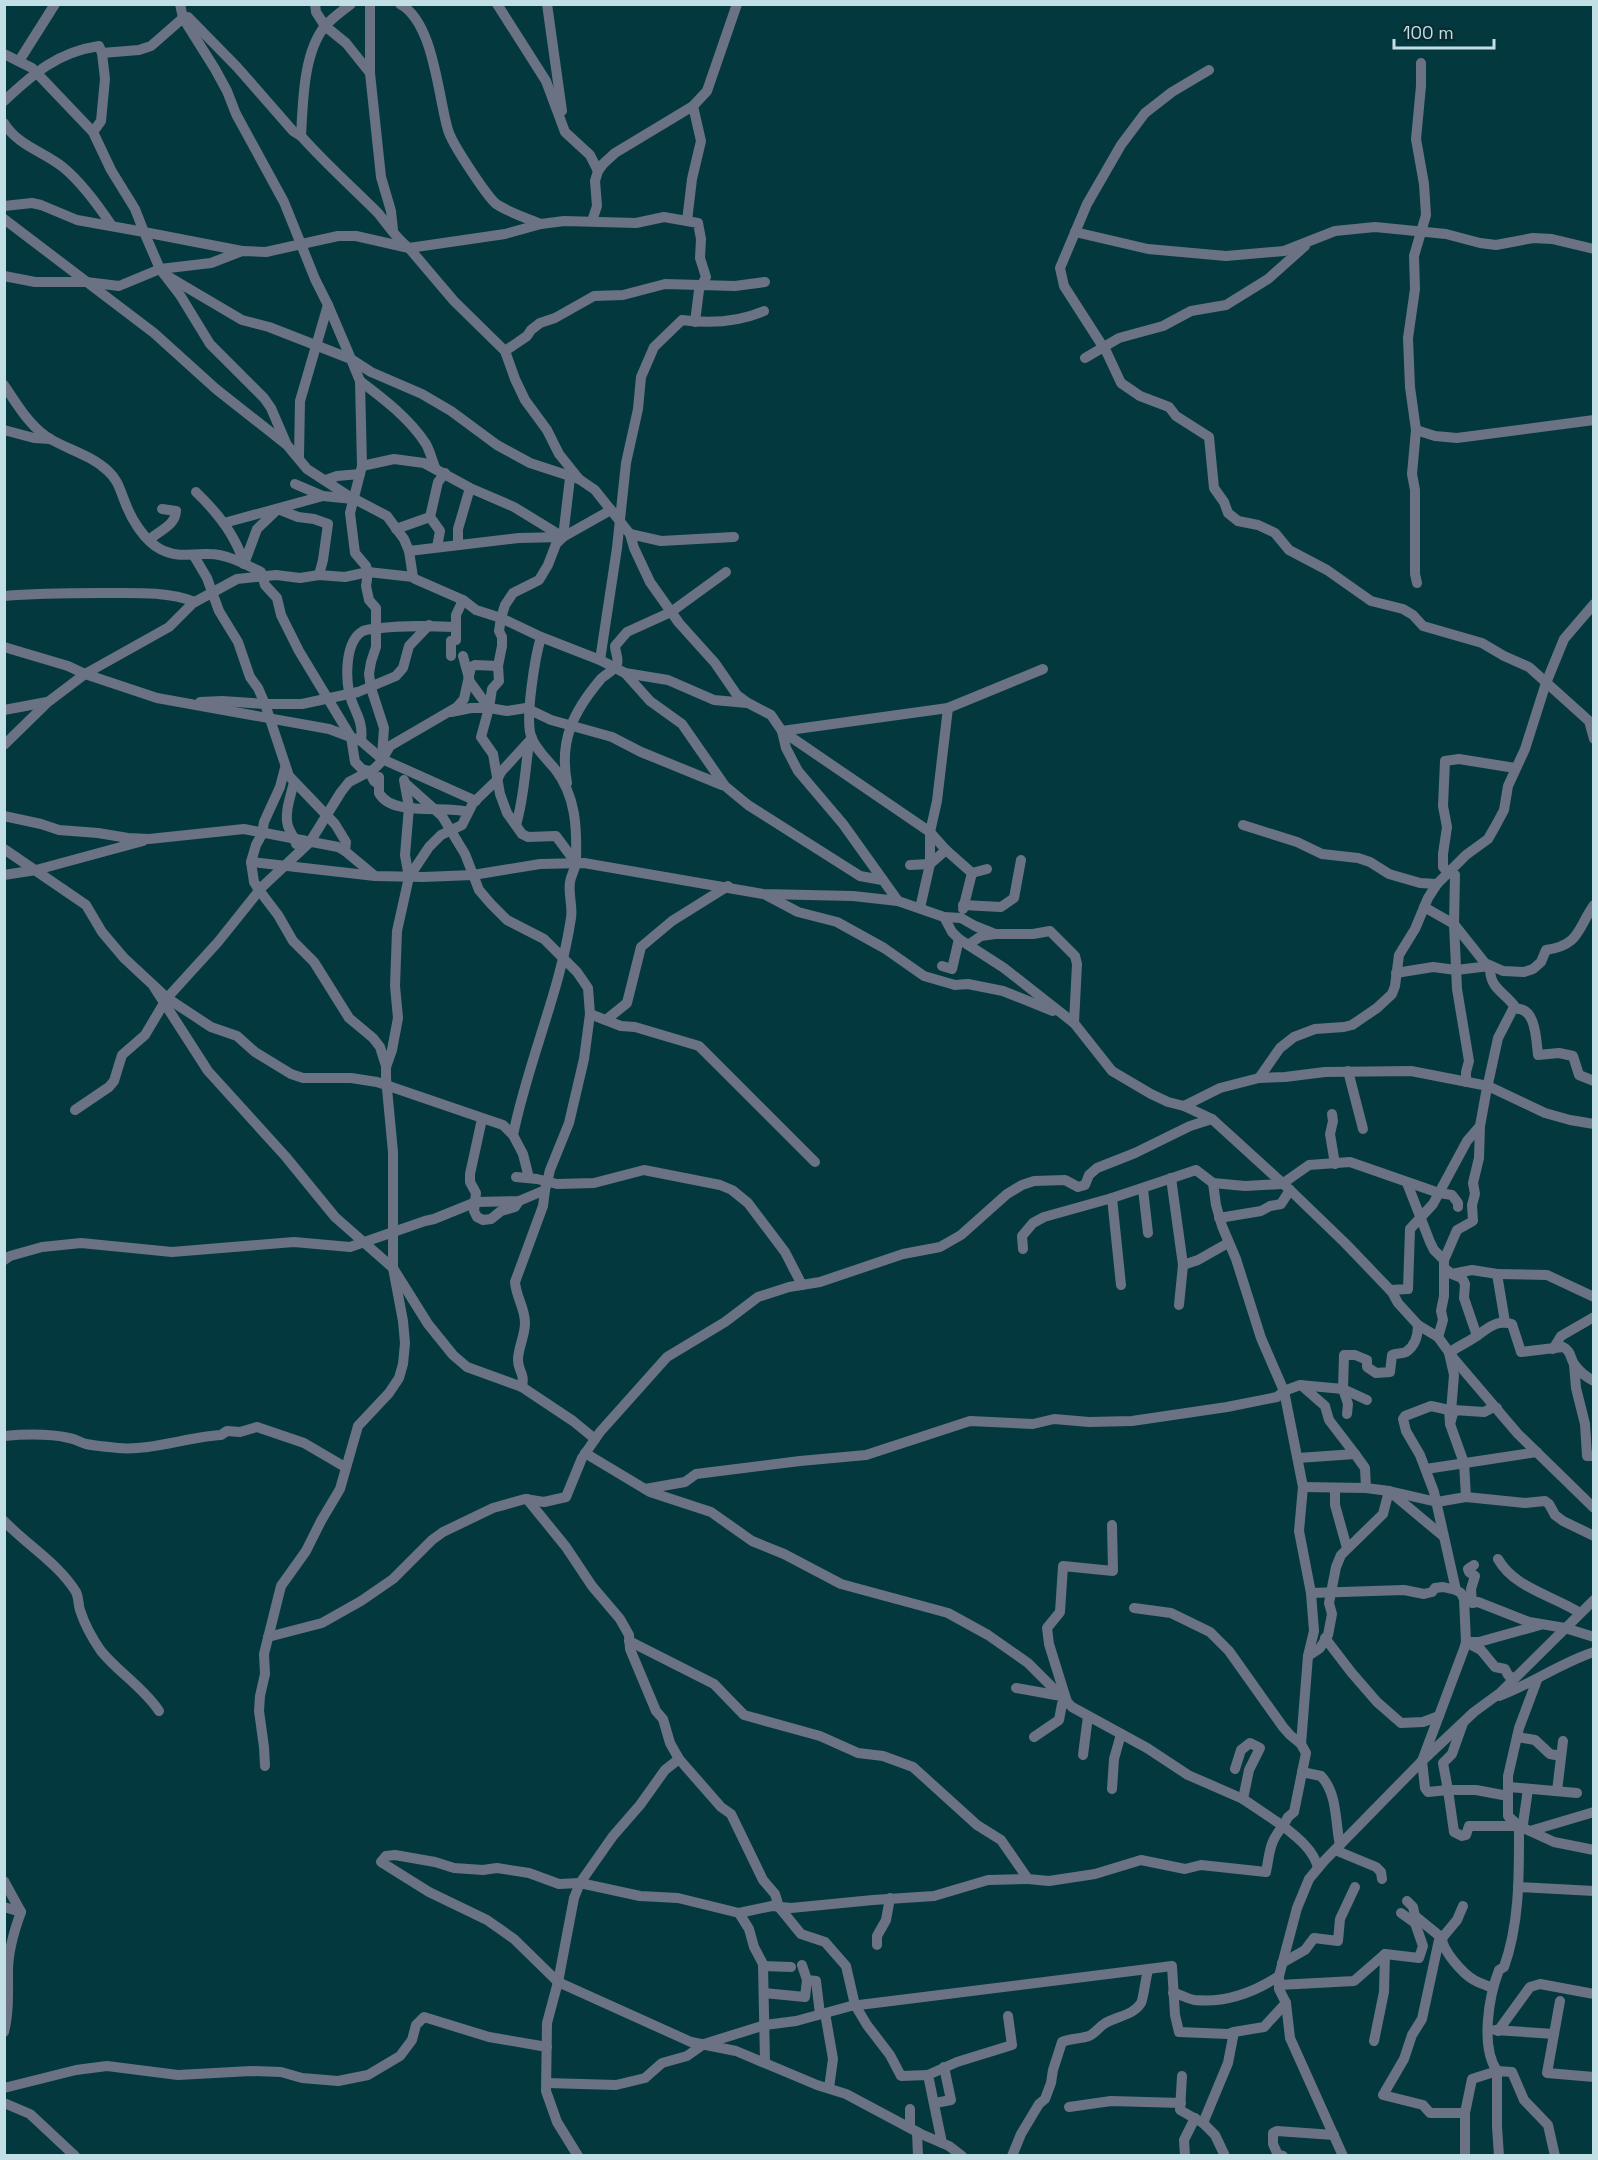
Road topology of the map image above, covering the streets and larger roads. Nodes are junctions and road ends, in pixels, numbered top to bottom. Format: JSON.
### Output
{"nodes":[{"id":1,"x":55,"y":4,"type":"edge"},
{"id":2,"x":315,"y":4,"type":"edge"},
{"id":3,"x":351,"y":4,"type":"edge"},
{"id":4,"x":369,"y":4,"type":"edge"},
{"id":5,"x":400,"y":4,"type":"edge"},
{"id":6,"x":497,"y":4,"type":"edge"},
{"id":7,"x":547,"y":4,"type":"edge"},
{"id":8,"x":737,"y":4,"type":"edge"},
{"id":9,"x":181,"y":11,"type":"edge"},
{"id":10,"x":325,"y":26,"type":"junction"},
{"id":11,"x":102,"y":53,"type":"junction"},
{"id":12,"x":4,"y":54,"type":"edge"},
{"id":13,"x":19,"y":61,"type":"junction"},
{"id":14,"x":1421,"y":63,"type":"dead end"},
{"id":15,"x":1209,"y":70,"type":"dead end"},
{"id":16,"x":36,"y":72,"type":"junction"},
{"id":17,"x":370,"y":73,"type":"junction"},
{"id":18,"x":4,"y":101,"type":"edge"},
{"id":19,"x":693,"y":106,"type":"junction"},
{"id":20,"x":4,"y":123,"type":"edge"},
{"id":21,"x":564,"y":129,"type":"junction"},
{"id":22,"x":93,"y":132,"type":"junction"},
{"id":23,"x":301,"y":136,"type":"junction"},
{"id":24,"x":598,"y":171,"type":"junction"},
{"id":25,"x":4,"y":206,"type":"edge"},
{"id":26,"x":4,"y":219,"type":"edge"},
{"id":27,"x":592,"y":220,"type":"junction"},
{"id":28,"x":687,"y":221,"type":"junction"},
{"id":29,"x":541,"y":224,"type":"junction"},
{"id":30,"x":112,"y":226,"type":"junction"},
{"id":31,"x":393,"y":230,"type":"junction"},
{"id":32,"x":144,"y":232,"type":"junction"},
{"id":33,"x":1075,"y":232,"type":"junction"},
{"id":34,"x":1422,"y":232,"type":"junction"},
{"id":35,"x":1311,"y":239,"type":"junction"},
{"id":36,"x":300,"y":244,"type":"junction"},
{"id":37,"x":409,"y":248,"type":"junction"},
{"id":38,"x":1593,"y":249,"type":"edge"},
{"id":39,"x":242,"y":251,"type":"junction"},
{"id":40,"x":162,"y":272,"type":"junction"},
{"id":41,"x":4,"y":276,"type":"edge"},
{"id":42,"x":86,"y":282,"type":"junction"},
{"id":43,"x":765,"y":282,"type":"dead end"},
{"id":44,"x":701,"y":285,"type":"junction"},
{"id":45,"x":328,"y":305,"type":"junction"},
{"id":46,"x":765,"y":311,"type":"dead end"},
{"id":47,"x":695,"y":322,"type":"junction"},
{"id":48,"x":316,"y":346,"type":"junction"},
{"id":49,"x":1103,"y":347,"type":"junction"},
{"id":50,"x":505,"y":351,"type":"junction"},
{"id":51,"x":1085,"y":358,"type":"dead end"},
{"id":52,"x":351,"y":359,"type":"junction"},
{"id":53,"x":360,"y":381,"type":"junction"},
{"id":54,"x":4,"y":385,"type":"edge"},
{"id":55,"x":1593,"y":420,"type":"edge"},
{"id":56,"x":4,"y":430,"type":"edge"},
{"id":57,"x":1416,"y":430,"type":"junction"},
{"id":58,"x":50,"y":439,"type":"junction"},
{"id":59,"x":287,"y":445,"type":"junction"},
{"id":60,"x":299,"y":457,"type":"junction"},
{"id":61,"x":361,"y":470,"type":"junction"},
{"id":62,"x":440,"y":470,"type":"junction"},
{"id":63,"x":574,"y":479,"type":"junction"},
{"id":64,"x":326,"y":480,"type":"junction"},
{"id":65,"x":295,"y":484,"type":"dead end"},
{"id":66,"x":470,"y":488,"type":"junction"},
{"id":67,"x":196,"y":492,"type":"dead end"},
{"id":68,"x":323,"y":496,"type":"junction"},
{"id":69,"x":353,"y":499,"type":"junction"},
{"id":70,"x":180,"y":507,"type":"dead end"},
{"id":71,"x":162,"y":509,"type":"dead end"},
{"id":72,"x":278,"y":509,"type":"junction"},
{"id":73,"x":611,"y":510,"type":"junction"},
{"id":74,"x":430,"y":517,"type":"junction"},
{"id":75,"x":620,"y":519,"type":"junction"},
{"id":76,"x":224,"y":523,"type":"junction"},
{"id":77,"x":172,"y":526,"type":"junction"},
{"id":78,"x":396,"y":529,"type":"junction"},
{"id":79,"x":630,"y":534,"type":"junction"},
{"id":80,"x":563,"y":537,"type":"junction"},
{"id":81,"x":734,"y":537,"type":"dead end"},
{"id":82,"x":149,"y":540,"type":"junction"},
{"id":83,"x":458,"y":544,"type":"junction"},
{"id":84,"x":437,"y":547,"type":"junction"},
{"id":85,"x":409,"y":550,"type":"junction"},
{"id":86,"x":194,"y":556,"type":"junction"},
{"id":87,"x":244,"y":564,"type":"junction"},
{"id":88,"x":368,"y":572,"type":"junction"},
{"id":89,"x":726,"y":572,"type":"dead end"},
{"id":90,"x":319,"y":575,"type":"junction"},
{"id":91,"x":263,"y":576,"type":"junction"},
{"id":92,"x":413,"y":577,"type":"junction"},
{"id":93,"x":1417,"y":583,"type":"dead end"},
{"id":94,"x":212,"y":593,"type":"junction"},
{"id":95,"x":4,"y":596,"type":"edge"},
{"id":96,"x":463,"y":600,"type":"junction"},
{"id":97,"x":195,"y":602,"type":"junction"},
{"id":98,"x":1593,"y":604,"type":"edge"},
{"id":99,"x":671,"y":612,"type":"junction"},
{"id":100,"x":501,"y":618,"type":"junction"},
{"id":101,"x":429,"y":625,"type":"junction"},
{"id":102,"x":456,"y":627,"type":"junction"},
{"id":103,"x":377,"y":629,"type":"junction"},
{"id":104,"x":541,"y":637,"type":"junction"},
{"id":105,"x":4,"y":647,"type":"edge"},
{"id":106,"x":451,"y":656,"type":"dead end"},
{"id":107,"x":463,"y":656,"type":"dead end"},
{"id":108,"x":600,"y":660,"type":"junction"},
{"id":109,"x":498,"y":666,"type":"junction"},
{"id":110,"x":1043,"y":669,"type":"dead end"},
{"id":111,"x":620,"y":670,"type":"junction"},
{"id":112,"x":85,"y":674,"type":"junction"},
{"id":113,"x":469,"y":675,"type":"junction"},
{"id":114,"x":1546,"y":683,"type":"junction"},
{"id":115,"x":371,"y":687,"type":"junction"},
{"id":116,"x":350,"y":694,"type":"junction"},
{"id":117,"x":327,"y":699,"type":"junction"},
{"id":118,"x":48,"y":702,"type":"junction"},
{"id":119,"x":189,"y":703,"type":"junction"},
{"id":120,"x":748,"y":703,"type":"junction"},
{"id":121,"x":265,"y":704,"type":"junction"},
{"id":122,"x":489,"y":708,"type":"junction"},
{"id":123,"x":948,"y":708,"type":"junction"},
{"id":124,"x":4,"y":710,"type":"edge"},
{"id":125,"x":530,"y":710,"type":"junction"},
{"id":126,"x":449,"y":712,"type":"junction"},
{"id":127,"x":271,"y":718,"type":"junction"},
{"id":128,"x":571,"y":724,"type":"junction"},
{"id":129,"x":782,"y":731,"type":"junction"},
{"id":130,"x":356,"y":739,"type":"junction"},
{"id":131,"x":1593,"y":739,"type":"edge"},
{"id":132,"x":531,"y":741,"type":"junction"},
{"id":133,"x":4,"y":745,"type":"edge"},
{"id":134,"x":390,"y":746,"type":"junction"},
{"id":135,"x":381,"y":761,"type":"junction"},
{"id":136,"x":397,"y":766,"type":"junction"},
{"id":137,"x":285,"y":768,"type":"junction"},
{"id":138,"x":1515,"y":768,"type":"junction"},
{"id":139,"x":369,"y":771,"type":"junction"},
{"id":140,"x":497,"y":780,"type":"junction"},
{"id":141,"x":294,"y":782,"type":"junction"},
{"id":142,"x":405,"y":783,"type":"junction"},
{"id":143,"x":378,"y":784,"type":"junction"},
{"id":144,"x":725,"y":786,"type":"junction"},
{"id":145,"x":568,"y":789,"type":"junction"},
{"id":146,"x":476,"y":801,"type":"junction"},
{"id":147,"x":409,"y":807,"type":"junction"},
{"id":148,"x":434,"y":808,"type":"junction"},
{"id":149,"x":468,"y":812,"type":"junction"},
{"id":150,"x":4,"y":816,"type":"edge"},
{"id":151,"x":327,"y":816,"type":"junction"},
{"id":152,"x":516,"y":825,"type":"junction"},
{"id":153,"x":1243,"y":825,"type":"dead end"},
{"id":154,"x":452,"y":830,"type":"junction"},
{"id":155,"x":930,"y":831,"type":"junction"},
{"id":156,"x":262,"y":834,"type":"junction"},
{"id":157,"x":149,"y":839,"type":"junction"},
{"id":158,"x":296,"y":840,"type":"junction"},
{"id":159,"x":310,"y":842,"type":"junction"},
{"id":160,"x":4,"y":849,"type":"edge"},
{"id":161,"x":946,"y":850,"type":"junction"},
{"id":162,"x":345,"y":851,"type":"junction"},
{"id":163,"x":1020,"y":860,"type":"dead end"},
{"id":164,"x":251,"y":862,"type":"junction"},
{"id":165,"x":577,"y":863,"type":"junction"},
{"id":166,"x":287,"y":864,"type":"junction"},
{"id":167,"x":930,"y":864,"type":"junction"},
{"id":168,"x":910,"y":865,"type":"dead end"},
{"id":169,"x":987,"y":869,"type":"dead end"},
{"id":170,"x":36,"y":870,"type":"junction"},
{"id":171,"x":972,"y":873,"type":"junction"},
{"id":172,"x":1449,"y":873,"type":"junction"},
{"id":173,"x":473,"y":874,"type":"junction"},
{"id":174,"x":4,"y":876,"type":"edge"},
{"id":175,"x":375,"y":876,"type":"junction"},
{"id":176,"x":409,"y":877,"type":"junction"},
{"id":177,"x":882,"y":880,"type":"junction"},
{"id":178,"x":1437,"y":884,"type":"junction"},
{"id":179,"x":728,"y":886,"type":"junction"},
{"id":180,"x":259,"y":890,"type":"junction"},
{"id":181,"x":763,"y":894,"type":"junction"},
{"id":182,"x":898,"y":901,"type":"junction"},
{"id":183,"x":963,"y":905,"type":"junction"},
{"id":184,"x":1593,"y":905,"type":"edge"},
{"id":185,"x":1424,"y":907,"type":"junction"},
{"id":186,"x":921,"y":908,"type":"junction"},
{"id":187,"x":944,"y":917,"type":"junction"},
{"id":188,"x":961,"y":918,"type":"junction"},
{"id":189,"x":1454,"y":924,"type":"junction"},
{"id":190,"x":995,"y":934,"type":"junction"},
{"id":191,"x":955,"y":937,"type":"junction"},
{"id":192,"x":562,"y":957,"type":"junction"},
{"id":193,"x":942,"y":966,"type":"dead end"},
{"id":194,"x":1490,"y":966,"type":"junction"},
{"id":195,"x":1456,"y":970,"type":"junction"},
{"id":196,"x":1396,"y":973,"type":"junction"},
{"id":197,"x":165,"y":1000,"type":"junction"},
{"id":198,"x":1516,"y":1008,"type":"junction"},
{"id":199,"x":590,"y":1014,"type":"junction"},
{"id":200,"x":1062,"y":1014,"type":"junction"},
{"id":201,"x":606,"y":1020,"type":"junction"},
{"id":202,"x":1074,"y":1023,"type":"junction"},
{"id":203,"x":386,"y":1067,"type":"junction"},
{"id":204,"x":1348,"y":1071,"type":"junction"},
{"id":205,"x":1259,"y":1078,"type":"junction"},
{"id":206,"x":1593,"y":1081,"type":"edge"},
{"id":207,"x":1466,"y":1082,"type":"junction"},
{"id":208,"x":387,"y":1085,"type":"junction"},
{"id":209,"x":1488,"y":1086,"type":"junction"},
{"id":210,"x":1184,"y":1106,"type":"junction"},
{"id":211,"x":75,"y":1110,"type":"dead end"},
{"id":212,"x":1332,"y":1114,"type":"dead end"},
{"id":213,"x":482,"y":1119,"type":"junction"},
{"id":214,"x":1212,"y":1119,"type":"junction"},
{"id":215,"x":1593,"y":1124,"type":"edge"},
{"id":216,"x":1480,"y":1126,"type":"junction"},
{"id":217,"x":1363,"y":1129,"type":"dead end"},
{"id":218,"x":513,"y":1134,"type":"junction"},
{"id":219,"x":815,"y":1162,"type":"dead end"},
{"id":220,"x":1335,"y":1164,"type":"junction"},
{"id":221,"x":516,"y":1177,"type":"dead end"},
{"id":222,"x":529,"y":1178,"type":"junction"},
{"id":223,"x":1172,"y":1178,"type":"junction"},
{"id":224,"x":1213,"y":1183,"type":"junction"},
{"id":225,"x":1407,"y":1183,"type":"junction"},
{"id":226,"x":547,"y":1186,"type":"junction"},
{"id":227,"x":1286,"y":1187,"type":"junction"},
{"id":228,"x":1143,"y":1189,"type":"junction"},
{"id":229,"x":1439,"y":1193,"type":"junction"},
{"id":230,"x":1112,"y":1198,"type":"junction"},
{"id":231,"x":519,"y":1201,"type":"junction"},
{"id":232,"x":476,"y":1202,"type":"junction"},
{"id":233,"x":1458,"y":1207,"type":"dead end"},
{"id":234,"x":1421,"y":1217,"type":"junction"},
{"id":235,"x":1219,"y":1218,"type":"junction"},
{"id":236,"x":393,"y":1233,"type":"junction"},
{"id":237,"x":1148,"y":1233,"type":"dead end"},
{"id":238,"x":364,"y":1242,"type":"junction"},
{"id":239,"x":1228,"y":1243,"type":"junction"},
{"id":240,"x":1023,"y":1249,"type":"dead end"},
{"id":241,"x":4,"y":1260,"type":"edge"},
{"id":242,"x":1183,"y":1265,"type":"junction"},
{"id":243,"x":1447,"y":1267,"type":"junction"},
{"id":244,"x":393,"y":1268,"type":"junction"},
{"id":245,"x":1497,"y":1275,"type":"junction"},
{"id":246,"x":802,"y":1285,"type":"junction"},
{"id":247,"x":1121,"y":1285,"type":"dead end"},
{"id":248,"x":1390,"y":1290,"type":"junction"},
{"id":249,"x":1593,"y":1297,"type":"edge"},
{"id":250,"x":1179,"y":1305,"type":"dead end"},
{"id":251,"x":1593,"y":1317,"type":"edge"},
{"id":252,"x":1505,"y":1322,"type":"junction"},
{"id":253,"x":1418,"y":1325,"type":"junction"},
{"id":254,"x":1477,"y":1336,"type":"junction"},
{"id":255,"x":1438,"y":1337,"type":"junction"},
{"id":256,"x":1553,"y":1348,"type":"junction"},
{"id":257,"x":1449,"y":1353,"type":"junction"},
{"id":258,"x":1574,"y":1364,"type":"junction"},
{"id":259,"x":1593,"y":1381,"type":"edge"},
{"id":260,"x":1300,"y":1384,"type":"junction"},
{"id":261,"x":522,"y":1387,"type":"junction"},
{"id":262,"x":1343,"y":1389,"type":"junction"},
{"id":263,"x":1284,"y":1391,"type":"junction"},
{"id":264,"x":1367,"y":1400,"type":"dead end"},
{"id":265,"x":1497,"y":1408,"type":"junction"},
{"id":266,"x":1347,"y":1414,"type":"dead end"},
{"id":267,"x":1450,"y":1424,"type":"junction"},
{"id":268,"x":4,"y":1436,"type":"edge"},
{"id":269,"x":595,"y":1439,"type":"junction"},
{"id":270,"x":1537,"y":1452,"type":"junction"},
{"id":271,"x":585,"y":1453,"type":"junction"},
{"id":272,"x":1355,"y":1454,"type":"junction"},
{"id":273,"x":1593,"y":1456,"type":"edge"},
{"id":274,"x":1298,"y":1458,"type":"junction"},
{"id":275,"x":1464,"y":1464,"type":"junction"},
{"id":276,"x":345,"y":1467,"type":"junction"},
{"id":277,"x":1426,"y":1469,"type":"junction"},
{"id":278,"x":1303,"y":1487,"type":"junction"},
{"id":279,"x":1335,"y":1488,"type":"junction"},
{"id":280,"x":1366,"y":1488,"type":"junction"},
{"id":281,"x":645,"y":1489,"type":"junction"},
{"id":282,"x":1389,"y":1491,"type":"junction"},
{"id":283,"x":1466,"y":1497,"type":"junction"},
{"id":284,"x":527,"y":1499,"type":"junction"},
{"id":285,"x":1437,"y":1502,"type":"junction"},
{"id":286,"x":1593,"y":1508,"type":"edge"},
{"id":287,"x":4,"y":1521,"type":"edge"},
{"id":288,"x":1112,"y":1525,"type":"dead end"},
{"id":289,"x":1443,"y":1536,"type":"junction"},
{"id":290,"x":1593,"y":1536,"type":"edge"},
{"id":291,"x":1347,"y":1548,"type":"junction"},
{"id":292,"x":1498,"y":1558,"type":"dead end"},
{"id":293,"x":1474,"y":1565,"type":"dead end"},
{"id":294,"x":1463,"y":1591,"type":"junction"},
{"id":295,"x":1311,"y":1593,"type":"junction"},
{"id":296,"x":1331,"y":1593,"type":"junction"},
{"id":297,"x":1593,"y":1600,"type":"edge"},
{"id":298,"x":1134,"y":1608,"type":"dead end"},
{"id":299,"x":1580,"y":1614,"type":"junction"},
{"id":300,"x":1546,"y":1623,"type":"junction"},
{"id":301,"x":1566,"y":1628,"type":"junction"},
{"id":302,"x":268,"y":1637,"type":"junction"},
{"id":303,"x":1593,"y":1637,"type":"edge"},
{"id":304,"x":1325,"y":1638,"type":"junction"},
{"id":305,"x":629,"y":1641,"type":"junction"},
{"id":306,"x":1466,"y":1642,"type":"junction"},
{"id":307,"x":1593,"y":1652,"type":"edge"},
{"id":308,"x":1308,"y":1656,"type":"junction"},
{"id":309,"x":1514,"y":1679,"type":"junction"},
{"id":310,"x":1537,"y":1680,"type":"junction"},
{"id":311,"x":1016,"y":1688,"type":"dead end"},
{"id":312,"x":1064,"y":1699,"type":"junction"},
{"id":313,"x":1492,"y":1699,"type":"junction"},
{"id":314,"x":159,"y":1710,"type":"dead end"},
{"id":315,"x":1088,"y":1716,"type":"junction"},
{"id":316,"x":1439,"y":1716,"type":"junction"},
{"id":317,"x":1464,"y":1721,"type":"junction"},
{"id":318,"x":1121,"y":1734,"type":"junction"},
{"id":319,"x":1034,"y":1737,"type":"dead end"},
{"id":320,"x":1517,"y":1737,"type":"junction"},
{"id":321,"x":1563,"y":1741,"type":"dead end"},
{"id":322,"x":1301,"y":1744,"type":"junction"},
{"id":323,"x":1083,"y":1755,"type":"dead end"},
{"id":324,"x":1561,"y":1756,"type":"junction"},
{"id":325,"x":679,"y":1759,"type":"junction"},
{"id":326,"x":1422,"y":1761,"type":"junction"},
{"id":327,"x":265,"y":1766,"type":"dead end"},
{"id":328,"x":1235,"y":1769,"type":"dead end"},
{"id":329,"x":1302,"y":1772,"type":"junction"},
{"id":330,"x":1528,"y":1788,"type":"junction"},
{"id":331,"x":1112,"y":1789,"type":"dead end"},
{"id":332,"x":1448,"y":1790,"type":"junction"},
{"id":333,"x":1509,"y":1791,"type":"junction"},
{"id":334,"x":1557,"y":1791,"type":"junction"},
{"id":335,"x":1577,"y":1792,"type":"dead end"},
{"id":336,"x":1243,"y":1799,"type":"junction"},
{"id":337,"x":1593,"y":1812,"type":"edge"},
{"id":338,"x":1283,"y":1826,"type":"junction"},
{"id":339,"x":1519,"y":1826,"type":"junction"},
{"id":340,"x":1530,"y":1831,"type":"junction"},
{"id":341,"x":1338,"y":1848,"type":"junction"},
{"id":342,"x":1593,"y":1850,"type":"edge"},
{"id":343,"x":1318,"y":1868,"type":"junction"},
{"id":344,"x":1028,"y":1879,"type":"junction"},
{"id":345,"x":1382,"y":1879,"type":"dead end"},
{"id":346,"x":4,"y":1881,"type":"edge"},
{"id":347,"x":580,"y":1883,"type":"junction"},
{"id":348,"x":1355,"y":1887,"type":"dead end"},
{"id":349,"x":1518,"y":1887,"type":"junction"},
{"id":350,"x":1593,"y":1891,"type":"edge"},
{"id":351,"x":890,"y":1898,"type":"junction"},
{"id":352,"x":1407,"y":1901,"type":"dead end"},
{"id":353,"x":1463,"y":1906,"type":"dead end"},
{"id":354,"x":4,"y":1907,"type":"edge"},
{"id":355,"x":779,"y":1907,"type":"junction"},
{"id":356,"x":21,"y":1912,"type":"junction"},
{"id":357,"x":739,"y":1913,"type":"junction"},
{"id":358,"x":1401,"y":1913,"type":"dead end"},
{"id":359,"x":1415,"y":1919,"type":"junction"},
{"id":360,"x":1440,"y":1939,"type":"junction"},
{"id":361,"x":877,"y":1945,"type":"dead end"},
{"id":362,"x":1385,"y":1954,"type":"junction"},
{"id":363,"x":1419,"y":1958,"type":"junction"},
{"id":364,"x":1282,"y":1963,"type":"junction"},
{"id":365,"x":763,"y":1966,"type":"junction"},
{"id":366,"x":6,"y":1970,"type":"edge"},
{"id":367,"x":1148,"y":1970,"type":"junction"},
{"id":368,"x":807,"y":1980,"type":"junction"},
{"id":369,"x":1279,"y":1981,"type":"junction"},
{"id":370,"x":558,"y":1982,"type":"junction"},
{"id":371,"x":1492,"y":1988,"type":"junction"},
{"id":372,"x":764,"y":1993,"type":"junction"},
{"id":373,"x":1173,"y":1993,"type":"junction"},
{"id":374,"x":1593,"y":1994,"type":"edge"},
{"id":375,"x":1560,"y":2001,"type":"dead end"},
{"id":376,"x":1286,"y":2003,"type":"junction"},
{"id":377,"x":855,"y":2005,"type":"junction"},
{"id":378,"x":823,"y":2014,"type":"junction"},
{"id":379,"x":1008,"y":2016,"type":"dead end"},
{"id":380,"x":765,"y":2025,"type":"junction"},
{"id":381,"x":1493,"y":2030,"type":"junction"},
{"id":382,"x":4,"y":2032,"type":"edge"},
{"id":383,"x":1234,"y":2032,"type":"junction"},
{"id":384,"x":1554,"y":2034,"type":"junction"},
{"id":385,"x":1374,"y":2041,"type":"dead end"},
{"id":386,"x":704,"y":2044,"type":"junction"},
{"id":387,"x":547,"y":2047,"type":"junction"},
{"id":388,"x":765,"y":2063,"type":"junction"},
{"id":389,"x":944,"y":2067,"type":"junction"},
{"id":390,"x":1497,"y":2071,"type":"junction"},
{"id":391,"x":927,"y":2075,"type":"junction"},
{"id":392,"x":1182,"y":2076,"type":"dead end"},
{"id":393,"x":1593,"y":2077,"type":"edge"},
{"id":394,"x":547,"y":2083,"type":"junction"},
{"id":395,"x":4,"y":2088,"type":"edge"},
{"id":396,"x":829,"y":2088,"type":"junction"},
{"id":397,"x":4,"y":2103,"type":"edge"},
{"id":398,"x":935,"y":2103,"type":"junction"},
{"id":399,"x":1181,"y":2103,"type":"junction"},
{"id":400,"x":1069,"y":2107,"type":"dead end"},
{"id":401,"x":910,"y":2109,"type":"dead end"},
{"id":402,"x":1465,"y":2113,"type":"junction"},
{"id":403,"x":1199,"y":2121,"type":"junction"},
{"id":404,"x":914,"y":2129,"type":"junction"},
{"id":405,"x":1334,"y":2135,"type":"junction"},
{"id":406,"x":942,"y":2143,"type":"junction"},
{"id":407,"x":75,"y":2156,"type":"edge"},
{"id":408,"x":578,"y":2156,"type":"edge"},
{"id":409,"x":918,"y":2156,"type":"edge"},
{"id":410,"x":962,"y":2156,"type":"edge"},
{"id":411,"x":1012,"y":2156,"type":"edge"},
{"id":412,"x":1185,"y":2156,"type":"edge"},
{"id":413,"x":1225,"y":2156,"type":"edge"},
{"id":414,"x":1283,"y":2156,"type":"edge"},
{"id":415,"x":1343,"y":2156,"type":"edge"},
{"id":416,"x":1465,"y":2156,"type":"edge"},
{"id":417,"x":1499,"y":2156,"type":"edge"},
{"id":418,"x":1555,"y":2156,"type":"edge"}],
"edges":[{"from":1,"to":13,"type":"street"},
{"from":2,"to":10,"type":"street"},
{"from":3,"to":10,"type":"street"},
{"from":4,"to":17,"type":"street"},
{"from":5,"to":29,"type":"street"},
{"from":6,"to":21,"type":"street"},
{"from":7,"to":21,"type":"street"},
{"from":8,"to":19,"type":"street"},
{"from":9,"to":11,"type":"street"},
{"from":9,"to":23,"type":"street"},
{"from":9,"to":36,"type":"street"},
{"from":10,"to":17,"type":"street"},
{"from":10,"to":23,"type":"street"},
{"from":11,"to":16,"type":"street"},
{"from":11,"to":22,"type":"street"},
{"from":12,"to":13,"type":"street"},
{"from":13,"to":16,"type":"street"},
{"from":14,"to":34,"type":"street"},
{"from":15,"to":33,"type":"street"},
{"from":16,"to":18,"type":"street"},
{"from":16,"to":22,"type":"street"},
{"from":17,"to":31,"type":"street"},
{"from":19,"to":24,"type":"street"},
{"from":19,"to":28,"type":"street"},
{"from":20,"to":30,"type":"street"},
{"from":21,"to":24,"type":"street"},
{"from":22,"to":32,"type":"street"},
{"from":23,"to":31,"type":"street"},
{"from":24,"to":27,"type":"street"},
{"from":25,"to":30,"type":"street"},
{"from":26,"to":42,"type":"street"},
{"from":27,"to":28,"type":"street"},
{"from":27,"to":29,"type":"street"},
{"from":28,"to":44,"type":"street"},
{"from":29,"to":37,"type":"street"},
{"from":30,"to":32,"type":"street"},
{"from":31,"to":37,"type":"street"},
{"from":32,"to":39,"type":"street"},
{"from":32,"to":40,"type":"street"},
{"from":33,"to":35,"type":"street"},
{"from":33,"to":49,"type":"street"},
{"from":34,"to":35,"type":"street"},
{"from":34,"to":38,"type":"street"},
{"from":34,"to":57,"type":"street"},
{"from":35,"to":49,"type":"street"},
{"from":36,"to":37,"type":"street"},
{"from":36,"to":39,"type":"street"},
{"from":36,"to":45,"type":"street"},
{"from":37,"to":50,"type":"street"},
{"from":39,"to":40,"type":"street"},
{"from":40,"to":42,"type":"street"},
{"from":40,"to":48,"type":"street"},
{"from":40,"to":59,"type":"street"},
{"from":41,"to":42,"type":"street"},
{"from":42,"to":59,"type":"street"},
{"from":43,"to":44,"type":"street"},
{"from":44,"to":47,"type":"street"},
{"from":44,"to":50,"type":"street"},
{"from":45,"to":48,"type":"street"},
{"from":45,"to":52,"type":"street"},
{"from":46,"to":47,"type":"street"},
{"from":47,"to":75,"type":"street"},
{"from":48,"to":52,"type":"street"},
{"from":48,"to":60,"type":"street"},
{"from":49,"to":51,"type":"street"},
{"from":49,"to":114,"type":"street"},
{"from":50,"to":63,"type":"street"},
{"from":52,"to":53,"type":"street"},
{"from":52,"to":63,"type":"street"},
{"from":53,"to":61,"type":"street"},
{"from":53,"to":62,"type":"street"},
{"from":54,"to":58,"type":"street"},
{"from":55,"to":57,"type":"street"},
{"from":56,"to":58,"type":"street"},
{"from":57,"to":93,"type":"street"},
{"from":58,"to":82,"type":"street"},
{"from":59,"to":60,"type":"street"},
{"from":60,"to":64,"type":"street"},
{"from":61,"to":62,"type":"street"},
{"from":61,"to":64,"type":"street"},
{"from":61,"to":69,"type":"street"},
{"from":62,"to":66,"type":"street"},
{"from":62,"to":74,"type":"street"},
{"from":63,"to":73,"type":"street"},
{"from":63,"to":80,"type":"street"},
{"from":64,"to":69,"type":"street"},
{"from":65,"to":68,"type":"street"},
{"from":66,"to":80,"type":"street"},
{"from":66,"to":83,"type":"street"},
{"from":67,"to":76,"type":"street"},
{"from":68,"to":69,"type":"street"},
{"from":68,"to":72,"type":"street"},
{"from":69,"to":78,"type":"street"},
{"from":69,"to":88,"type":"street"},
{"from":70,"to":77,"type":"street"},
{"from":71,"to":77,"type":"street"},
{"from":72,"to":76,"type":"street"},
{"from":72,"to":87,"type":"street"},
{"from":72,"to":90,"type":"street"},
{"from":73,"to":75,"type":"street"},
{"from":73,"to":80,"type":"street"},
{"from":74,"to":78,"type":"street"},
{"from":74,"to":84,"type":"street"},
{"from":75,"to":79,"type":"street"},
{"from":75,"to":108,"type":"street"},
{"from":76,"to":87,"type":"street"},
{"from":77,"to":82,"type":"street"},
{"from":78,"to":85,"type":"street"},
{"from":79,"to":81,"type":"street"},
{"from":79,"to":99,"type":"street"},
{"from":80,"to":83,"type":"street"},
{"from":80,"to":100,"type":"street"},
{"from":82,"to":86,"type":"street"},
{"from":83,"to":84,"type":"street"},
{"from":84,"to":85,"type":"street"},
{"from":85,"to":92,"type":"street"},
{"from":86,"to":87,"type":"street"},
{"from":86,"to":94,"type":"street"},
{"from":87,"to":91,"type":"street"},
{"from":88,"to":90,"type":"street"},
{"from":88,"to":92,"type":"street"},
{"from":88,"to":103,"type":"street"},
{"from":89,"to":99,"type":"street"},
{"from":90,"to":91,"type":"street"},
{"from":91,"to":94,"type":"street"},
{"from":91,"to":117,"type":"street"},
{"from":92,"to":96,"type":"street"},
{"from":94,"to":97,"type":"street"},
{"from":94,"to":121,"type":"street"},
{"from":95,"to":97,"type":"street"},
{"from":96,"to":100,"type":"street"},
{"from":96,"to":102,"type":"street"},
{"from":97,"to":112,"type":"street"},
{"from":98,"to":114,"type":"street"},
{"from":99,"to":111,"type":"street"},
{"from":99,"to":120,"type":"street"},
{"from":100,"to":104,"type":"street"},
{"from":100,"to":109,"type":"street"},
{"from":101,"to":102,"type":"street"},
{"from":101,"to":103,"type":"street"},
{"from":101,"to":115,"type":"street"},
{"from":102,"to":106,"type":"street"},
{"from":103,"to":115,"type":"street"},
{"from":103,"to":116,"type":"street"},
{"from":104,"to":108,"type":"street"},
{"from":104,"to":125,"type":"street"},
{"from":105,"to":112,"type":"street"},
{"from":107,"to":113,"type":"street"},
{"from":108,"to":111,"type":"street"},
{"from":109,"to":113,"type":"street"},
{"from":109,"to":122,"type":"street"},
{"from":110,"to":123,"type":"street"},
{"from":111,"to":120,"type":"street"},
{"from":111,"to":128,"type":"street"},
{"from":111,"to":144,"type":"street"},
{"from":112,"to":118,"type":"street"},
{"from":112,"to":119,"type":"street"},
{"from":113,"to":122,"type":"street"},
{"from":113,"to":126,"type":"street"},
{"from":114,"to":131,"type":"street"},
{"from":114,"to":138,"type":"street"},
{"from":115,"to":116,"type":"street"},
{"from":115,"to":135,"type":"street"},
{"from":116,"to":117,"type":"street"},
{"from":116,"to":130,"type":"street"},
{"from":117,"to":121,"type":"street"},
{"from":117,"to":130,"type":"street"},
{"from":118,"to":124,"type":"street"},
{"from":118,"to":133,"type":"street"},
{"from":119,"to":121,"type":"street"},
{"from":119,"to":127,"type":"street"},
{"from":120,"to":129,"type":"street"},
{"from":121,"to":127,"type":"street"},
{"from":122,"to":125,"type":"street"},
{"from":122,"to":126,"type":"street"},
{"from":122,"to":140,"type":"street"},
{"from":123,"to":129,"type":"street"},
{"from":123,"to":155,"type":"street"},
{"from":125,"to":128,"type":"street"},
{"from":125,"to":132,"type":"street"},
{"from":126,"to":134,"type":"street"},
{"from":127,"to":130,"type":"street"},
{"from":127,"to":137,"type":"street"},
{"from":128,"to":144,"type":"street"},
{"from":128,"to":145,"type":"street"},
{"from":129,"to":155,"type":"street"},
{"from":129,"to":177,"type":"street"},
{"from":130,"to":135,"type":"street"},
{"from":130,"to":139,"type":"street"},
{"from":132,"to":140,"type":"street"},
{"from":132,"to":145,"type":"street"},
{"from":132,"to":152,"type":"street"},
{"from":134,"to":135,"type":"street"},
{"from":134,"to":136,"type":"street"},
{"from":135,"to":136,"type":"street"},
{"from":135,"to":139,"type":"street"},
{"from":135,"to":143,"type":"street"},
{"from":136,"to":142,"type":"street"},
{"from":136,"to":146,"type":"street"},
{"from":137,"to":141,"type":"street"},
{"from":137,"to":156,"type":"street"},
{"from":138,"to":172,"type":"street"},
{"from":138,"to":172,"type":"street"},
{"from":139,"to":143,"type":"street"},
{"from":139,"to":151,"type":"street"},
{"from":140,"to":146,"type":"street"},
{"from":140,"to":152,"type":"street"},
{"from":141,"to":151,"type":"street"},
{"from":141,"to":158,"type":"street"},
{"from":142,"to":147,"type":"street"},
{"from":142,"to":148,"type":"street"},
{"from":143,"to":147,"type":"street"},
{"from":144,"to":177,"type":"street"},
{"from":145,"to":165,"type":"street"},
{"from":146,"to":149,"type":"street"},
{"from":147,"to":148,"type":"street"},
{"from":147,"to":176,"type":"street"},
{"from":148,"to":149,"type":"street"},
{"from":148,"to":154,"type":"street"},
{"from":149,"to":154,"type":"street"},
{"from":150,"to":157,"type":"street"},
{"from":151,"to":159,"type":"street"},
{"from":151,"to":162,"type":"street"},
{"from":152,"to":165,"type":"street"},
{"from":153,"to":178,"type":"street"},
{"from":154,"to":173,"type":"street"},
{"from":154,"to":176,"type":"street"},
{"from":155,"to":161,"type":"street"},
{"from":155,"to":167,"type":"street"},
{"from":156,"to":157,"type":"street"},
{"from":156,"to":158,"type":"street"},
{"from":156,"to":164,"type":"street"},
{"from":157,"to":170,"type":"street"},
{"from":158,"to":159,"type":"street"},
{"from":158,"to":166,"type":"street"},
{"from":159,"to":162,"type":"street"},
{"from":159,"to":166,"type":"street"},
{"from":160,"to":170,"type":"street"},
{"from":161,"to":167,"type":"street"},
{"from":161,"to":171,"type":"street"},
{"from":162,"to":175,"type":"street"},
{"from":163,"to":183,"type":"street"},
{"from":164,"to":166,"type":"street"},
{"from":164,"to":180,"type":"street"},
{"from":165,"to":173,"type":"street"},
{"from":165,"to":179,"type":"street"},
{"from":165,"to":192,"type":"street"},
{"from":166,"to":175,"type":"street"},
{"from":166,"to":180,"type":"street"},
{"from":167,"to":168,"type":"street"},
{"from":167,"to":186,"type":"street"},
{"from":169,"to":171,"type":"street"},
{"from":170,"to":174,"type":"street"},
{"from":170,"to":197,"type":"street"},
{"from":171,"to":183,"type":"street"},
{"from":172,"to":178,"type":"street"},
{"from":172,"to":189,"type":"street"},
{"from":173,"to":176,"type":"street"},
{"from":173,"to":192,"type":"street"},
{"from":175,"to":176,"type":"street"},
{"from":176,"to":203,"type":"street"},
{"from":177,"to":182,"type":"street"},
{"from":178,"to":185,"type":"street"},
{"from":179,"to":181,"type":"street"},
{"from":179,"to":201,"type":"street"},
{"from":180,"to":197,"type":"street"},
{"from":180,"to":203,"type":"street"},
{"from":181,"to":182,"type":"street"},
{"from":181,"to":200,"type":"street"},
{"from":182,"to":186,"type":"street"},
{"from":183,"to":188,"type":"street"},
{"from":184,"to":194,"type":"street"},
{"from":185,"to":189,"type":"street"},
{"from":185,"to":196,"type":"street"},
{"from":186,"to":187,"type":"street"},
{"from":187,"to":188,"type":"street"},
{"from":187,"to":191,"type":"street"},
{"from":188,"to":190,"type":"street"},
{"from":189,"to":194,"type":"street"},
{"from":189,"to":195,"type":"street"},
{"from":190,"to":191,"type":"street"},
{"from":190,"to":202,"type":"street"},
{"from":191,"to":193,"type":"street"},
{"from":191,"to":200,"type":"street"},
{"from":192,"to":199,"type":"street"},
{"from":192,"to":218,"type":"street"},
{"from":194,"to":195,"type":"street"},
{"from":194,"to":198,"type":"street"},
{"from":195,"to":196,"type":"street"},
{"from":195,"to":207,"type":"street"},
{"from":196,"to":205,"type":"street"},
{"from":197,"to":208,"type":"street"},
{"from":197,"to":211,"type":"street"},
{"from":197,"to":238,"type":"street"},
{"from":198,"to":206,"type":"street"},
{"from":198,"to":209,"type":"street"},
{"from":199,"to":201,"type":"street"},
{"from":199,"to":226,"type":"street"},
{"from":200,"to":202,"type":"street"},
{"from":201,"to":219,"type":"street"},
{"from":202,"to":210,"type":"street"},
{"from":203,"to":208,"type":"street"},
{"from":204,"to":205,"type":"street"},
{"from":204,"to":207,"type":"street"},
{"from":204,"to":217,"type":"street"},
{"from":205,"to":210,"type":"street"},
{"from":207,"to":209,"type":"street"},
{"from":208,"to":213,"type":"street"},
{"from":208,"to":236,"type":"street"},
{"from":209,"to":215,"type":"street"},
{"from":209,"to":216,"type":"street"},
{"from":210,"to":214,"type":"street"},
{"from":212,"to":220,"type":"street"},
{"from":213,"to":218,"type":"street"},
{"from":213,"to":232,"type":"street"},
{"from":214,"to":227,"type":"street"},
{"from":214,"to":246,"type":"street"},
{"from":216,"to":229,"type":"street"},
{"from":216,"to":243,"type":"street"},
{"from":218,"to":222,"type":"street"},
{"from":220,"to":225,"type":"street"},
{"from":220,"to":227,"type":"street"},
{"from":221,"to":222,"type":"street"},
{"from":222,"to":226,"type":"street"},
{"from":223,"to":224,"type":"street"},
{"from":223,"to":228,"type":"street"},
{"from":223,"to":242,"type":"street"},
{"from":224,"to":227,"type":"street"},
{"from":224,"to":235,"type":"street"},
{"from":225,"to":229,"type":"street"},
{"from":225,"to":234,"type":"street"},
{"from":226,"to":231,"type":"street"},
{"from":226,"to":246,"type":"street"},
{"from":226,"to":261,"type":"street"},
{"from":227,"to":235,"type":"street"},
{"from":227,"to":248,"type":"street"},
{"from":228,"to":230,"type":"street"},
{"from":228,"to":237,"type":"street"},
{"from":229,"to":233,"type":"street"},
{"from":229,"to":234,"type":"street"},
{"from":230,"to":240,"type":"street"},
{"from":230,"to":247,"type":"street"},
{"from":231,"to":232,"type":"street"},
{"from":231,"to":232,"type":"street"},
{"from":232,"to":236,"type":"street"},
{"from":234,"to":243,"type":"street"},
{"from":234,"to":248,"type":"street"},
{"from":235,"to":239,"type":"street"},
{"from":236,"to":238,"type":"street"},
{"from":236,"to":244,"type":"street"},
{"from":238,"to":241,"type":"street"},
{"from":238,"to":244,"type":"street"},
{"from":239,"to":242,"type":"street"},
{"from":239,"to":263,"type":"street"},
{"from":242,"to":250,"type":"street"},
{"from":243,"to":245,"type":"street"},
{"from":243,"to":254,"type":"street"},
{"from":243,"to":255,"type":"street"},
{"from":244,"to":261,"type":"street"},
{"from":244,"to":276,"type":"street"},
{"from":245,"to":249,"type":"street"},
{"from":245,"to":252,"type":"street"},
{"from":246,"to":269,"type":"street"},
{"from":248,"to":253,"type":"street"},
{"from":251,"to":256,"type":"street"},
{"from":252,"to":254,"type":"street"},
{"from":252,"to":256,"type":"street"},
{"from":253,"to":255,"type":"street"},
{"from":253,"to":262,"type":"street"},
{"from":254,"to":257,"type":"street"},
{"from":255,"to":257,"type":"street"},
{"from":256,"to":258,"type":"street"},
{"from":257,"to":265,"type":"street"},
{"from":257,"to":267,"type":"street"},
{"from":258,"to":259,"type":"street"},
{"from":258,"to":273,"type":"street"},
{"from":260,"to":262,"type":"street"},
{"from":260,"to":263,"type":"street"},
{"from":260,"to":272,"type":"street"},
{"from":261,"to":269,"type":"street"},
{"from":262,"to":264,"type":"street"},
{"from":262,"to":266,"type":"street"},
{"from":263,"to":274,"type":"street"},
{"from":263,"to":281,"type":"street"},
{"from":265,"to":267,"type":"street"},
{"from":265,"to":270,"type":"street"},
{"from":267,"to":275,"type":"street"},
{"from":267,"to":277,"type":"street"},
{"from":268,"to":276,"type":"street"},
{"from":269,"to":271,"type":"street"},
{"from":270,"to":275,"type":"street"},
{"from":270,"to":286,"type":"street"},
{"from":271,"to":281,"type":"street"},
{"from":271,"to":284,"type":"street"},
{"from":272,"to":274,"type":"street"},
{"from":272,"to":280,"type":"street"},
{"from":274,"to":278,"type":"street"},
{"from":275,"to":277,"type":"street"},
{"from":275,"to":283,"type":"street"},
{"from":276,"to":302,"type":"street"},
{"from":277,"to":285,"type":"street"},
{"from":278,"to":279,"type":"street"},
{"from":278,"to":295,"type":"street"},
{"from":279,"to":280,"type":"street"},
{"from":279,"to":291,"type":"street"},
{"from":280,"to":282,"type":"street"},
{"from":281,"to":312,"type":"street"},
{"from":282,"to":285,"type":"street"},
{"from":282,"to":289,"type":"street"},
{"from":282,"to":291,"type":"street"},
{"from":283,"to":285,"type":"street"},
{"from":283,"to":290,"type":"street"},
{"from":284,"to":302,"type":"street"},
{"from":284,"to":305,"type":"street"},
{"from":285,"to":289,"type":"street"},
{"from":287,"to":314,"type":"street"},
{"from":288,"to":312,"type":"street"},
{"from":289,"to":294,"type":"street"},
{"from":291,"to":296,"type":"street"},
{"from":292,"to":299,"type":"street"},
{"from":293,"to":294,"type":"street"},
{"from":294,"to":296,"type":"street"},
{"from":294,"to":300,"type":"street"},
{"from":294,"to":306,"type":"street"},
{"from":295,"to":296,"type":"street"},
{"from":295,"to":308,"type":"street"},
{"from":296,"to":304,"type":"street"},
{"from":297,"to":299,"type":"street"},
{"from":298,"to":322,"type":"street"},
{"from":299,"to":301,"type":"street"},
{"from":300,"to":301,"type":"street"},
{"from":300,"to":306,"type":"street"},
{"from":301,"to":303,"type":"street"},
{"from":301,"to":309,"type":"street"},
{"from":302,"to":327,"type":"street"},
{"from":304,"to":308,"type":"street"},
{"from":304,"to":316,"type":"street"},
{"from":305,"to":325,"type":"street"},
{"from":305,"to":344,"type":"street"},
{"from":306,"to":309,"type":"street"},
{"from":306,"to":316,"type":"street"},
{"from":307,"to":310,"type":"street"},
{"from":308,"to":322,"type":"street"},
{"from":309,"to":313,"type":"street"},
{"from":310,"to":313,"type":"street"},
{"from":310,"to":320,"type":"street"},
{"from":311,"to":312,"type":"street"},
{"from":312,"to":315,"type":"street"},
{"from":312,"to":319,"type":"street"},
{"from":313,"to":317,"type":"street"},
{"from":315,"to":318,"type":"street"},
{"from":315,"to":323,"type":"street"},
{"from":316,"to":326,"type":"street"},
{"from":317,"to":326,"type":"street"},
{"from":317,"to":332,"type":"street"},
{"from":318,"to":331,"type":"street"},
{"from":318,"to":336,"type":"street"},
{"from":320,"to":324,"type":"street"},
{"from":320,"to":333,"type":"street"},
{"from":321,"to":324,"type":"street"},
{"from":322,"to":329,"type":"street"},
{"from":324,"to":334,"type":"street"},
{"from":325,"to":347,"type":"street"},
{"from":325,"to":355,"type":"street"},
{"from":326,"to":332,"type":"street"},
{"from":326,"to":341,"type":"street"},
{"from":328,"to":336,"type":"street"},
{"from":329,"to":338,"type":"street"},
{"from":329,"to":341,"type":"street"},
{"from":330,"to":333,"type":"street"},
{"from":330,"to":334,"type":"street"},
{"from":330,"to":339,"type":"street"},
{"from":332,"to":333,"type":"street"},
{"from":332,"to":339,"type":"street"},
{"from":333,"to":339,"type":"street"},
{"from":334,"to":335,"type":"street"},
{"from":336,"to":338,"type":"street"},
{"from":337,"to":340,"type":"street"},
{"from":338,"to":343,"type":"street"},
{"from":338,"to":344,"type":"street"},
{"from":339,"to":340,"type":"street"},
{"from":339,"to":349,"type":"street"},
{"from":340,"to":342,"type":"street"},
{"from":341,"to":343,"type":"street"},
{"from":341,"to":345,"type":"street"},
{"from":343,"to":364,"type":"street"},
{"from":344,"to":351,"type":"street"},
{"from":346,"to":356,"type":"street"},
{"from":347,"to":357,"type":"street"},
{"from":347,"to":370,"type":"street"},
{"from":347,"to":370,"type":"street"},
{"from":348,"to":364,"type":"street"},
{"from":349,"to":350,"type":"street"},
{"from":349,"to":371,"type":"street"},
{"from":351,"to":355,"type":"street"},
{"from":351,"to":361,"type":"street"},
{"from":352,"to":359,"type":"street"},
{"from":353,"to":360,"type":"street"},
{"from":354,"to":356,"type":"street"},
{"from":355,"to":357,"type":"street"},
{"from":355,"to":377,"type":"street"},
{"from":356,"to":366,"type":"street"},
{"from":357,"to":365,"type":"street"},
{"from":358,"to":359,"type":"street"},
{"from":359,"to":360,"type":"street"},
{"from":359,"to":363,"type":"street"},
{"from":360,"to":363,"type":"street"},
{"from":360,"to":371,"type":"street"},
{"from":360,"to":402,"type":"street"},
{"from":362,"to":363,"type":"street"},
{"from":362,"to":369,"type":"street"},
{"from":362,"to":385,"type":"street"},
{"from":364,"to":369,"type":"street"},
{"from":365,"to":368,"type":"street"},
{"from":365,"to":372,"type":"street"},
{"from":366,"to":382,"type":"street"},
{"from":367,"to":373,"type":"street"},
{"from":367,"to":377,"type":"street"},
{"from":367,"to":411,"type":"street"},
{"from":368,"to":372,"type":"street"},
{"from":368,"to":378,"type":"street"},
{"from":369,"to":373,"type":"street"},
{"from":369,"to":376,"type":"street"},
{"from":370,"to":386,"type":"street"},
{"from":370,"to":387,"type":"street"},
{"from":371,"to":381,"type":"street"},
{"from":372,"to":380,"type":"street"},
{"from":373,"to":383,"type":"street"},
{"from":374,"to":381,"type":"street"},
{"from":375,"to":384,"type":"street"},
{"from":376,"to":383,"type":"street"},
{"from":376,"to":405,"type":"street"},
{"from":377,"to":378,"type":"street"},
{"from":377,"to":391,"type":"street"},
{"from":378,"to":380,"type":"street"},
{"from":378,"to":396,"type":"street"},
{"from":379,"to":389,"type":"street"},
{"from":380,"to":386,"type":"street"},
{"from":380,"to":388,"type":"street"},
{"from":381,"to":384,"type":"street"},
{"from":381,"to":390,"type":"street"},
{"from":383,"to":403,"type":"street"},
{"from":384,"to":393,"type":"street"},
{"from":386,"to":388,"type":"street"},
{"from":386,"to":394,"type":"street"},
{"from":387,"to":394,"type":"street"},
{"from":387,"to":395,"type":"street"},
{"from":388,"to":396,"type":"street"},
{"from":389,"to":391,"type":"street"},
{"from":389,"to":398,"type":"street"},
{"from":390,"to":402,"type":"street"},
{"from":390,"to":417,"type":"street"},
{"from":390,"to":418,"type":"street"},
{"from":391,"to":398,"type":"street"},
{"from":392,"to":399,"type":"street"},
{"from":394,"to":408,"type":"street"},
{"from":396,"to":404,"type":"street"},
{"from":397,"to":407,"type":"street"},
{"from":398,"to":406,"type":"street"},
{"from":399,"to":400,"type":"street"},
{"from":399,"to":403,"type":"street"},
{"from":401,"to":404,"type":"street"},
{"from":402,"to":416,"type":"street"},
{"from":403,"to":412,"type":"street"},
{"from":403,"to":413,"type":"street"},
{"from":404,"to":406,"type":"street"},
{"from":404,"to":409,"type":"street"},
{"from":405,"to":414,"type":"street"},
{"from":405,"to":415,"type":"street"},
{"from":406,"to":410,"type":"street"}]}
